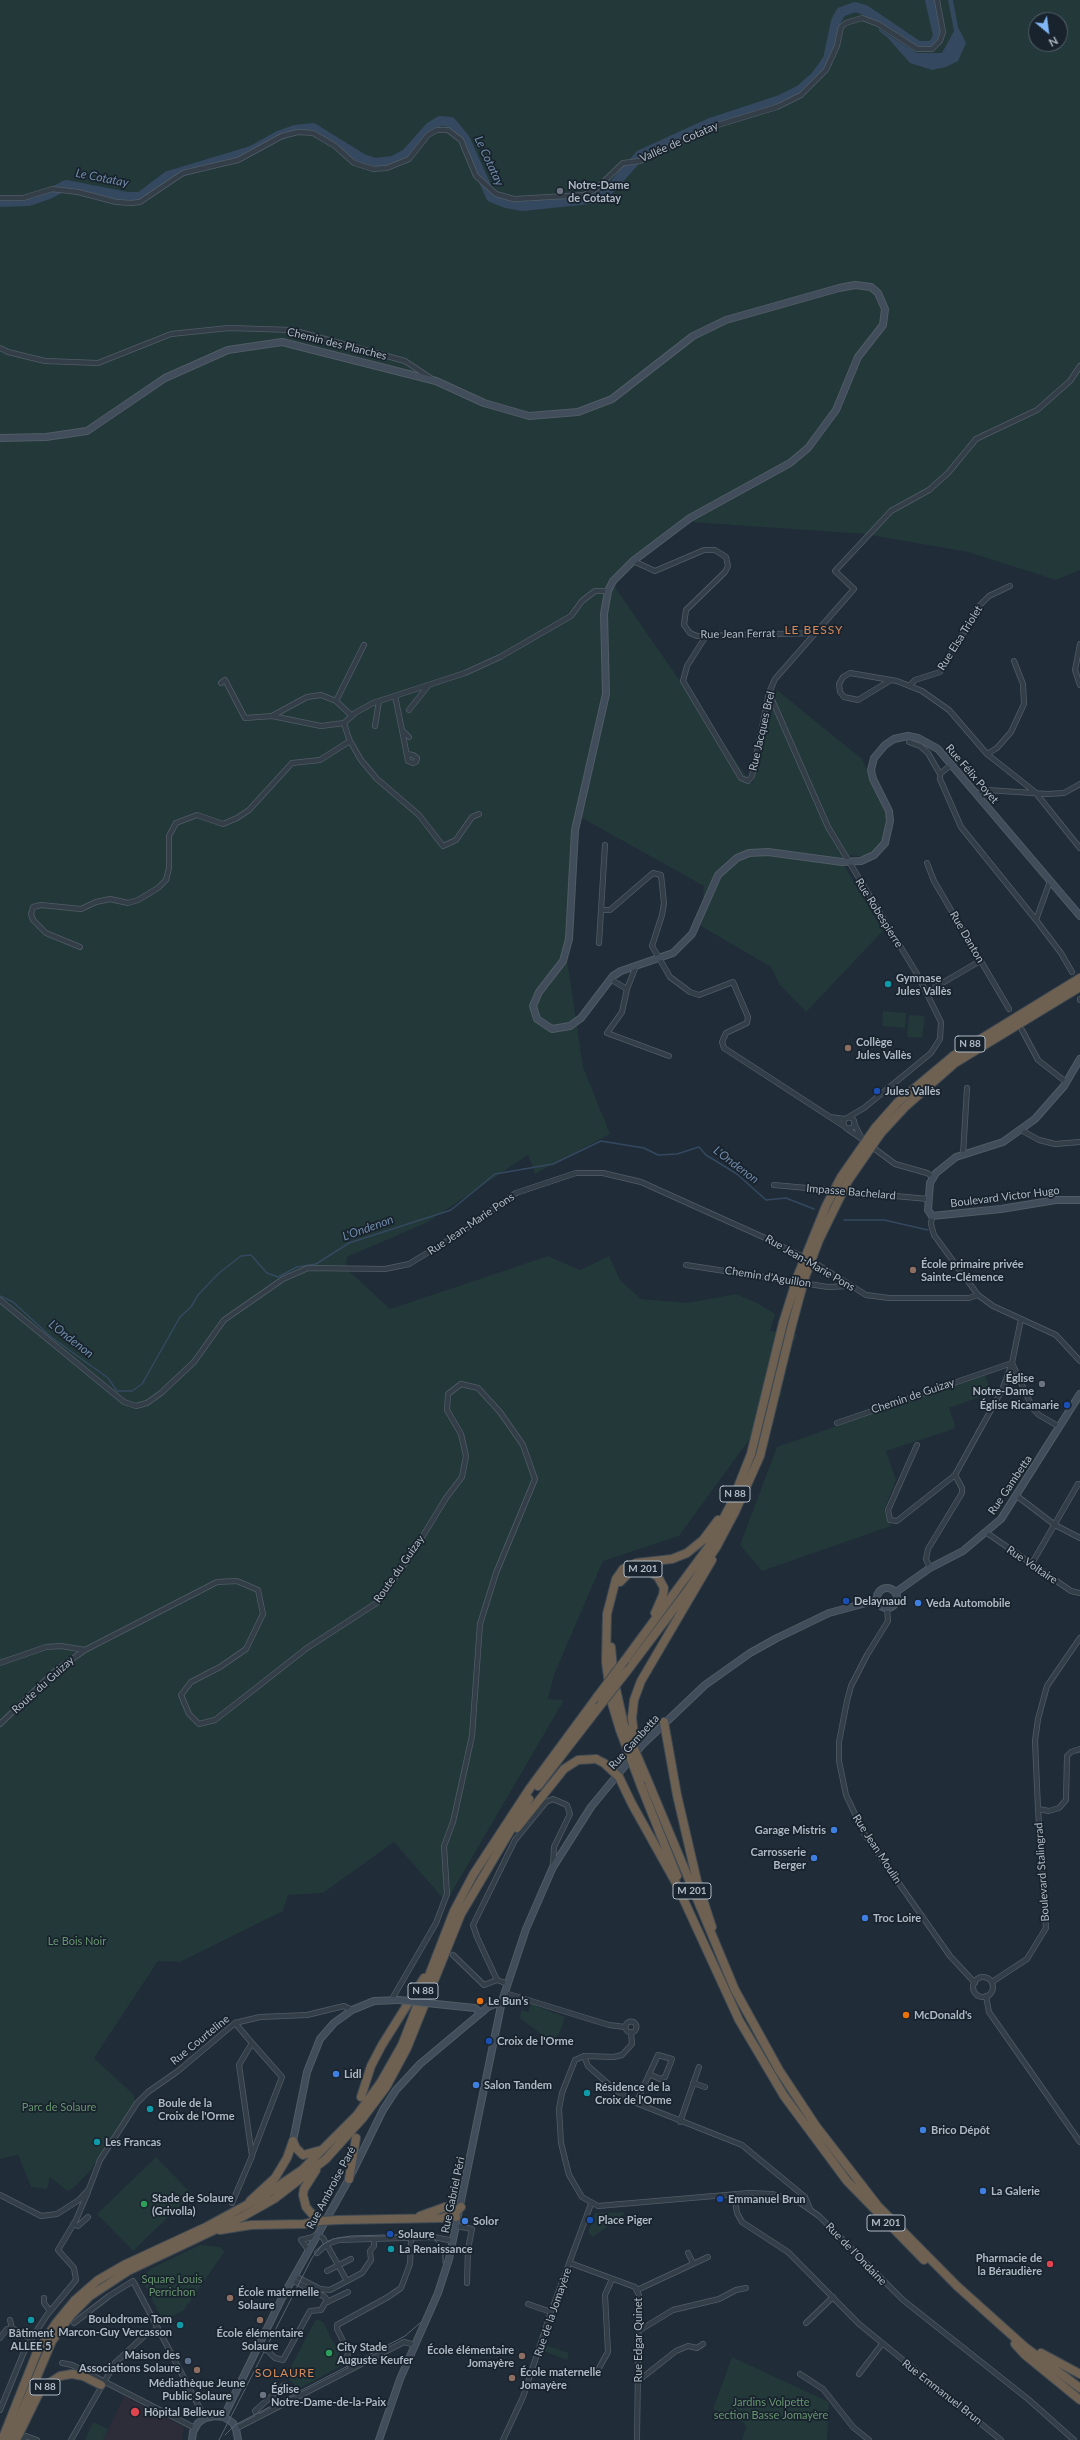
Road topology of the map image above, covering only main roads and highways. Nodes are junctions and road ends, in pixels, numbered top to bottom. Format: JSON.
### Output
{"nodes":[{"id":1,"x":1080,"y":978,"type":"edge"},
{"id":2,"x":1080,"y":987,"type":"edge"},
{"id":3,"x":878,"y":1131,"type":"junction"},
{"id":4,"x":788,"y":1324,"type":"junction"},
{"id":5,"x":732,"y":1502,"type":"junction"},
{"id":6,"x":716,"y":1546,"type":"junction"},
{"id":7,"x":638,"y":1643,"type":"junction"},
{"id":8,"x":664,"y":1722,"type":"road end"},
{"id":9,"x":622,"y":1728,"type":"junction"},
{"id":10,"x":644,"y":1780,"type":"junction"},
{"id":11,"x":478,"y":1885,"type":"junction"},
{"id":12,"x":691,"y":1915,"type":"junction"},
{"id":13,"x":433,"y":1964,"type":"junction"},
{"id":14,"x":735,"y":1990,"type":"junction"},
{"id":15,"x":361,"y":2097,"type":"dead end"},
{"id":16,"x":356,"y":2138,"type":"dead end"},
{"id":17,"x":326,"y":2148,"type":"junction"},
{"id":18,"x":317,"y":2166,"type":"junction"},
{"id":19,"x":348,"y":2179,"type":"road end"},
{"id":20,"x":247,"y":2206,"type":"junction"},
{"id":21,"x":457,"y":2216,"type":"road end"},
{"id":22,"x":319,"y":2221,"type":"junction"},
{"id":23,"x":216,"y":2230,"type":"junction"},
{"id":24,"x":1010,"y":2334,"type":"junction"},
{"id":25,"x":1015,"y":2344,"type":"junction"},
{"id":26,"x":1080,"y":2374,"type":"edge"},
{"id":27,"x":102,"y":2383,"type":"road end"},
{"id":28,"x":1080,"y":2388,"type":"edge"},
{"id":29,"x":1080,"y":2392,"type":"edge"},
{"id":30,"x":1080,"y":2400,"type":"edge"},
{"id":31,"x":2,"y":2440,"type":"edge"},
{"id":32,"x":10,"y":2440,"type":"edge"},
{"id":33,"x":16,"y":2440,"type":"edge"}],
"edges":[{"from":1,"to":3,"type":"highway","number":"N 88"},
{"from":2,"to":3,"type":"highway","number":"N 88"},
{"from":3,"to":4,"type":"highway","number":"N 88","bridge":true},
{"from":4,"to":5,"type":"highway","number":"N 88"},
{"from":4,"to":6,"type":"highway","number":"N 88"},
{"from":5,"to":7,"type":"highway","number":"N 88"},
{"from":5,"to":9,"type":"highway","number":"M 201"},
{"from":6,"to":10,"type":"highway","bridge":true},
{"from":6,"to":11,"type":"highway","number":"N 88","bridge":true},
{"from":7,"to":9,"type":"highway","number":"M 201"},
{"from":7,"to":13,"type":"highway","number":"N 88","bridge":true},
{"from":8,"to":14,"type":"highway"},
{"from":9,"to":10,"type":"highway","number":"M 201","bridge":true},
{"from":9,"to":10,"type":"highway","number":"M 201","bridge":true},
{"from":10,"to":12,"type":"highway","number":"M 201"},
{"from":10,"to":14,"type":"highway","number":"M 201"},
{"from":11,"to":12,"type":"highway","bridge":true},
{"from":11,"to":18,"type":"highway","number":"N 88"},
{"from":12,"to":25,"type":"highway","number":"M 201"},
{"from":13,"to":15,"type":"highway"},
{"from":13,"to":17,"type":"highway","number":"N 88"},
{"from":14,"to":24,"type":"highway","number":"M 201"},
{"from":16,"to":19,"type":"highway"},
{"from":17,"to":20,"type":"highway","number":"N 88"},
{"from":17,"to":20,"type":"highway"},
{"from":18,"to":22,"type":"highway"},
{"from":18,"to":23,"type":"highway","number":"N 88"},
{"from":20,"to":31,"type":"highway","number":"N 88"},
{"from":21,"to":22,"type":"highway","bridge":true},
{"from":22,"to":23,"type":"highway"},
{"from":23,"to":32,"type":"highway","number":"N 88"},
{"from":24,"to":26,"type":"highway"},
{"from":24,"to":28,"type":"highway","number":"M 201"},
{"from":25,"to":29,"type":"highway","number":"M 201"},
{"from":25,"to":30,"type":"highway"},
{"from":27,"to":33,"type":"highway","number":"N 88"}]}
